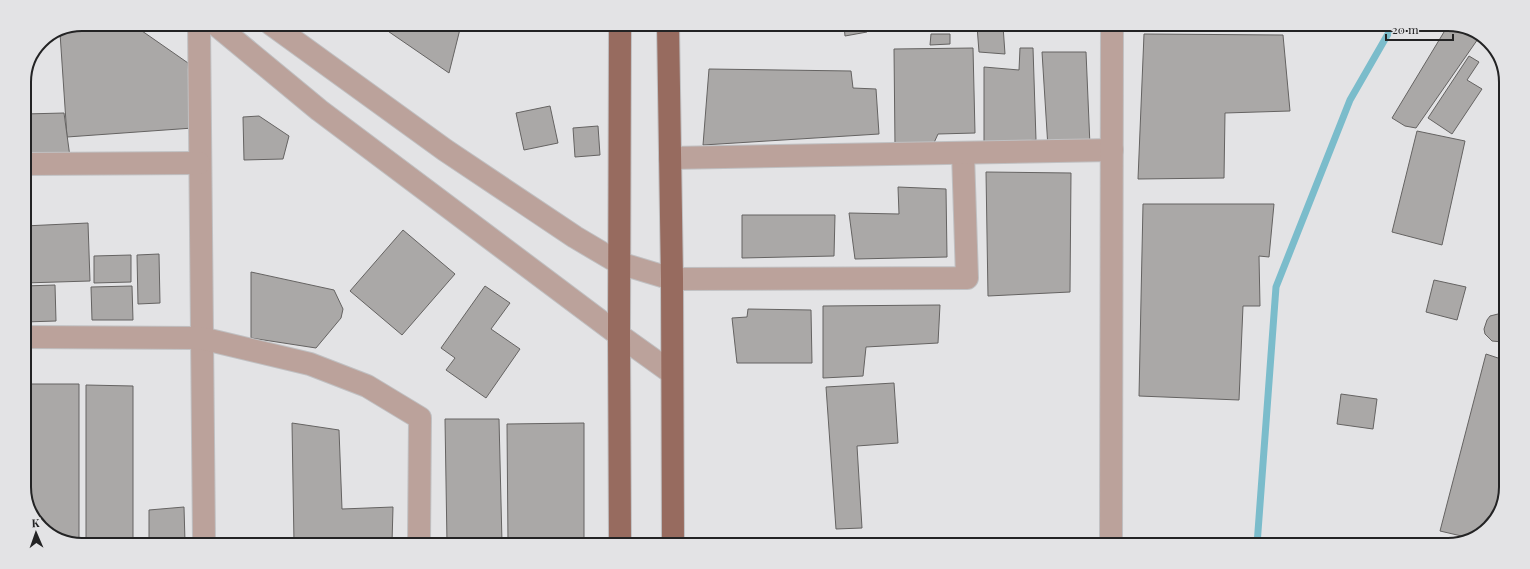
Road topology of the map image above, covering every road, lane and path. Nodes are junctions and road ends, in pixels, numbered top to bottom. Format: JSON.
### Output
{"nodes":[{"id":1,"x":199,"y":31,"type":"edge"},
{"id":2,"x":223,"y":31,"type":"edge"},
{"id":3,"x":281,"y":31,"type":"edge"},
{"id":4,"x":620,"y":31,"type":"edge"},
{"id":5,"x":668,"y":31,"type":"edge"},
{"id":6,"x":1112,"y":31,"type":"edge"},
{"id":7,"x":1112,"y":150,"type":"junction"},
{"id":8,"x":963,"y":153,"type":"junction"},
{"id":9,"x":670,"y":158,"type":"junction"},
{"id":10,"x":199,"y":163,"type":"junction"},
{"id":11,"x":31,"y":164,"type":"edge"},
{"id":12,"x":619,"y":263,"type":"junction"},
{"id":13,"x":672,"y":279,"type":"junction"},
{"id":14,"x":619,"y":335,"type":"junction"},
{"id":15,"x":31,"y":337,"type":"edge"},
{"id":16,"x":201,"y":338,"type":"junction"},
{"id":17,"x":672,"y":373,"type":"junction"},
{"id":18,"x":204,"y":538,"type":"edge"},
{"id":19,"x":419,"y":538,"type":"edge"},
{"id":20,"x":620,"y":538,"type":"edge"},
{"id":21,"x":673,"y":538,"type":"edge"},
{"id":22,"x":1111,"y":538,"type":"edge"}],
"edges":[{"from":1,"to":10,"type":"street"},
{"from":2,"to":14,"type":"street"},
{"from":3,"to":12,"type":"street"},
{"from":4,"to":12,"type":"main road"},
{"from":5,"to":9,"type":"main road"},
{"from":6,"to":7,"type":"street"},
{"from":7,"to":8,"type":"street"},
{"from":7,"to":22,"type":"street"},
{"from":8,"to":9,"type":"street"},
{"from":8,"to":13,"type":"street"},
{"from":9,"to":13,"type":"main road"},
{"from":10,"to":11,"type":"street"},
{"from":10,"to":16,"type":"street"},
{"from":12,"to":13,"type":"street"},
{"from":12,"to":14,"type":"main road"},
{"from":13,"to":17,"type":"main road"},
{"from":14,"to":17,"type":"street"},
{"from":14,"to":20,"type":"main road"},
{"from":15,"to":16,"type":"street"},
{"from":16,"to":18,"type":"street"},
{"from":16,"to":19,"type":"street"},
{"from":17,"to":21,"type":"main road"}]}
